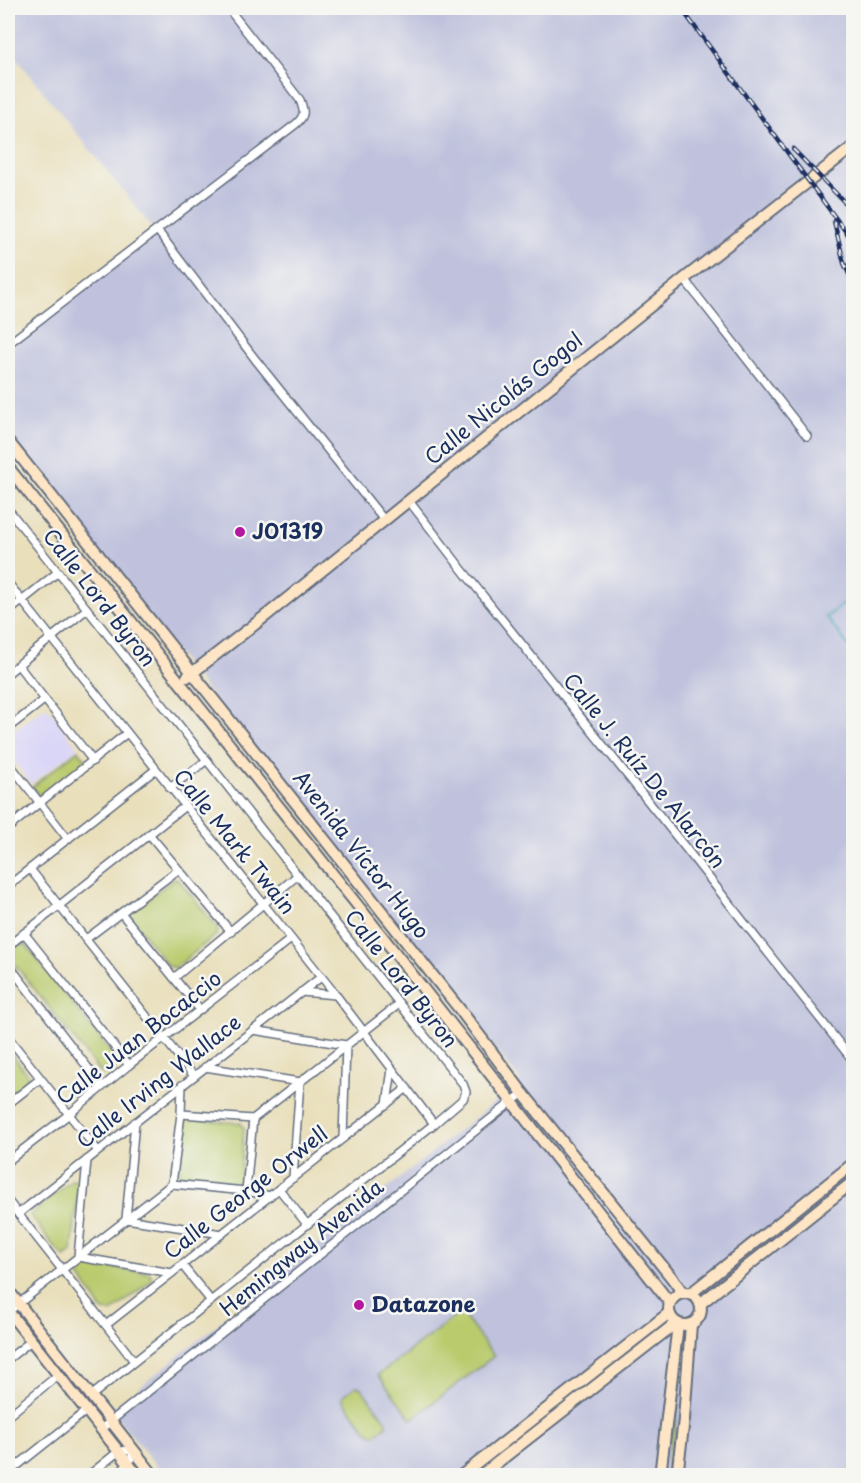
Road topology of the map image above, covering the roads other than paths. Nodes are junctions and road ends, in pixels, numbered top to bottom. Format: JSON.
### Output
{"nodes":[{"id":1,"x":228,"y":8,"type":"edge"},
{"id":2,"x":854,"y":146,"type":"edge"},
{"id":3,"x":156,"y":230,"type":"junction"},
{"id":4,"x":684,"y":279,"type":"junction"},
{"id":5,"x":8,"y":344,"type":"edge"},
{"id":6,"x":807,"y":436,"type":"dead end"},
{"id":7,"x":8,"y":441,"type":"edge"},
{"id":8,"x":8,"y":467,"type":"edge"},
{"id":9,"x":409,"y":501,"type":"junction"},
{"id":10,"x":8,"y":509,"type":"edge"},
{"id":11,"x":384,"y":520,"type":"junction"},
{"id":12,"x":57,"y":572,"type":"junction"},
{"id":13,"x":8,"y":583,"type":"edge"},
{"id":14,"x":21,"y":600,"type":"junction"},
{"id":15,"x":87,"y":609,"type":"junction"},
{"id":16,"x":8,"y":612,"type":"edge"},
{"id":17,"x":51,"y":638,"type":"junction"},
{"id":18,"x":18,"y":665,"type":"junction"},
{"id":19,"x":192,"y":672,"type":"junction"},
{"id":20,"x":8,"y":673,"type":"edge"},
{"id":21,"x":179,"y":682,"type":"junction"},
{"id":22,"x":44,"y":700,"type":"junction"},
{"id":23,"x":8,"y":728,"type":"edge"},
{"id":24,"x":127,"y":733,"type":"junction"},
{"id":25,"x":207,"y":760,"type":"junction"},
{"id":26,"x":93,"y":761,"type":"junction"},
{"id":27,"x":8,"y":762,"type":"edge"},
{"id":28,"x":155,"y":770,"type":"junction"},
{"id":29,"x":170,"y":788,"type":"junction"},
{"id":30,"x":40,"y":803,"type":"junction"},
{"id":31,"x":185,"y":806,"type":"junction"},
{"id":32,"x":8,"y":828,"type":"edge"},
{"id":33,"x":149,"y":834,"type":"junction"},
{"id":34,"x":68,"y":839,"type":"junction"},
{"id":35,"x":30,"y":869,"type":"junction"},
{"id":36,"x":178,"y":870,"type":"junction"},
{"id":37,"x":298,"y":876,"type":"junction"},
{"id":38,"x":8,"y":886,"type":"edge"},
{"id":39,"x":59,"y":904,"type":"junction"},
{"id":40,"x":264,"y":905,"type":"junction"},
{"id":41,"x":122,"y":914,"type":"junction"},
{"id":42,"x":231,"y":932,"type":"junction"},
{"id":43,"x":24,"y":933,"type":"junction"},
{"id":44,"x":86,"y":939,"type":"junction"},
{"id":45,"x":291,"y":939,"type":"junction"},
{"id":46,"x":8,"y":945,"type":"edge"},
{"id":47,"x":8,"y":964,"type":"edge"},
{"id":48,"x":321,"y":976,"type":"junction"},
{"id":49,"x":174,"y":978,"type":"junction"},
{"id":50,"x":301,"y":992,"type":"junction"},
{"id":51,"x":336,"y":995,"type":"junction"},
{"id":52,"x":399,"y":1004,"type":"junction"},
{"id":53,"x":200,"y":1010,"type":"junction"},
{"id":54,"x":253,"y":1030,"type":"junction"},
{"id":55,"x":363,"y":1031,"type":"junction"},
{"id":56,"x":8,"y":1037,"type":"edge"},
{"id":57,"x":164,"y":1038,"type":"junction"},
{"id":58,"x":346,"y":1046,"type":"junction"},
{"id":59,"x":854,"y":1062,"type":"edge"},
{"id":60,"x":129,"y":1065,"type":"junction"},
{"id":61,"x":205,"y":1067,"type":"junction"},
{"id":62,"x":393,"y":1069,"type":"junction"},
{"id":63,"x":194,"y":1076,"type":"junction"},
{"id":64,"x":40,"y":1079,"type":"junction"},
{"id":65,"x":300,"y":1082,"type":"junction"},
{"id":66,"x":182,"y":1085,"type":"junction"},
{"id":67,"x":102,"y":1086,"type":"junction"},
{"id":68,"x":407,"y":1088,"type":"junction"},
{"id":69,"x":523,"y":1093,"type":"junction"},
{"id":70,"x":512,"y":1101,"type":"junction"},
{"id":71,"x":8,"y":1104,"type":"edge"},
{"id":72,"x":387,"y":1104,"type":"junction"},
{"id":73,"x":181,"y":1114,"type":"junction"},
{"id":74,"x":68,"y":1115,"type":"junction"},
{"id":75,"x":253,"y":1119,"type":"junction"},
{"id":76,"x":135,"y":1122,"type":"junction"},
{"id":77,"x":434,"y":1124,"type":"junction"},
{"id":78,"x":343,"y":1138,"type":"junction"},
{"id":79,"x":98,"y":1151,"type":"junction"},
{"id":80,"x":87,"y":1160,"type":"junction"},
{"id":81,"x":578,"y":1160,"type":"junction"},
{"id":82,"x":8,"y":1161,"type":"edge"},
{"id":83,"x":854,"y":1163,"type":"edge"},
{"id":84,"x":566,"y":1171,"type":"junction"},
{"id":85,"x":293,"y":1178,"type":"junction"},
{"id":86,"x":854,"y":1181,"type":"edge"},
{"id":87,"x":172,"y":1184,"type":"junction"},
{"id":88,"x":279,"y":1189,"type":"junction"},
{"id":89,"x":246,"y":1191,"type":"junction"},
{"id":90,"x":270,"y":1196,"type":"junction"},
{"id":91,"x":8,"y":1201,"type":"edge"},
{"id":92,"x":18,"y":1214,"type":"junction"},
{"id":93,"x":126,"y":1219,"type":"junction"},
{"id":94,"x":306,"y":1223,"type":"junction"},
{"id":95,"x":222,"y":1234,"type":"junction"},
{"id":96,"x":78,"y":1257,"type":"junction"},
{"id":97,"x":182,"y":1265,"type":"junction"},
{"id":98,"x":61,"y":1270,"type":"junction"},
{"id":99,"x":172,"y":1273,"type":"junction"},
{"id":100,"x":686,"y":1294,"type":"junction"},
{"id":101,"x":11,"y":1298,"type":"edge"},
{"id":102,"x":211,"y":1301,"type":"junction"},
{"id":103,"x":700,"y":1304,"type":"junction"},
{"id":104,"x":669,"y":1308,"type":"junction"},
{"id":105,"x":8,"y":1312,"type":"edge"},
{"id":106,"x":677,"y":1323,"type":"junction"},
{"id":107,"x":692,"y":1324,"type":"junction"},
{"id":108,"x":106,"y":1325,"type":"junction"},
{"id":109,"x":31,"y":1341,"type":"junction"},
{"id":110,"x":8,"y":1359,"type":"edge"},
{"id":111,"x":134,"y":1361,"type":"junction"},
{"id":112,"x":58,"y":1375,"type":"junction"},
{"id":113,"x":91,"y":1396,"type":"junction"},
{"id":114,"x":86,"y":1411,"type":"junction"},
{"id":115,"x":8,"y":1416,"type":"edge"},
{"id":116,"x":110,"y":1420,"type":"junction"},
{"id":117,"x":101,"y":1429,"type":"junction"},
{"id":118,"x":134,"y":1450,"type":"junction"},
{"id":119,"x":119,"y":1451,"type":"junction"},
{"id":120,"x":129,"y":1464,"type":"junction"},
{"id":121,"x":8,"y":1473,"type":"edge"},
{"id":122,"x":88,"y":1476,"type":"edge"},
{"id":123,"x":115,"y":1476,"type":"edge"},
{"id":124,"x":138,"y":1476,"type":"edge"},
{"id":125,"x":154,"y":1476,"type":"edge"},
{"id":126,"x":461,"y":1476,"type":"edge"},
{"id":127,"x":480,"y":1476,"type":"edge"},
{"id":128,"x":660,"y":1476,"type":"edge"},
{"id":129,"x":677,"y":1476,"type":"edge"}],
"edges":[{"from":1,"to":3,"type":"street"},
{"from":2,"to":4,"type":"street","name":"Calle Nicolás Gogol"},
{"from":3,"to":5,"type":"street"},
{"from":3,"to":11,"type":"street"},
{"from":4,"to":6,"type":"street"},
{"from":4,"to":9,"type":"street","name":"Calle Nicolás Gogol"},
{"from":7,"to":19,"type":"street","name":"Avenida Víctor Hugo"},
{"from":8,"to":21,"type":"street","name":"Avenida Víctor Hugo"},
{"from":9,"to":11,"type":"street","name":"Calle Nicolás Gogol"},
{"from":9,"to":59,"type":"street","name":"Calle J. Ruíz De Alarcón"},
{"from":10,"to":12,"type":"street","name":"Calle Lord Byron"},
{"from":11,"to":19,"type":"street","name":"Calle Nicolás Gogol"},
{"from":12,"to":14,"type":"street"},
{"from":12,"to":15,"type":"street","name":"Calle Lord Byron"},
{"from":13,"to":14,"type":"street","name":"Calle Mark Twain"},
{"from":14,"to":16,"type":"street"},
{"from":14,"to":17,"type":"street","name":"Calle Mark Twain"},
{"from":15,"to":17,"type":"street"},
{"from":15,"to":25,"type":"street","name":"Calle Lord Byron"},
{"from":17,"to":18,"type":"street"},
{"from":17,"to":24,"type":"street","name":"Calle Mark Twain"},
{"from":18,"to":20,"type":"street"},
{"from":18,"to":22,"type":"street"},
{"from":19,"to":21,"type":"street","name":"Calle Nicolás Gogol"},
{"from":19,"to":69,"type":"street","name":"Avenida Víctor Hugo"},
{"from":21,"to":70,"type":"street","name":"Avenida Víctor Hugo"},
{"from":22,"to":23,"type":"street"},
{"from":22,"to":26,"type":"street"},
{"from":24,"to":26,"type":"street"},
{"from":24,"to":28,"type":"street","name":"Calle Mark Twain"},
{"from":25,"to":29,"type":"street"},
{"from":25,"to":37,"type":"street","name":"Calle Lord Byron"},
{"from":26,"to":30,"type":"street"},
{"from":27,"to":30,"type":"street"},
{"from":28,"to":29,"type":"street","name":"Calle Mark Twain"},
{"from":28,"to":34,"type":"street"},
{"from":29,"to":31,"type":"street","name":"Calle Mark Twain"},
{"from":30,"to":32,"type":"street"},
{"from":30,"to":34,"type":"street"},
{"from":31,"to":33,"type":"street"},
{"from":31,"to":40,"type":"street","name":"Calle Mark Twain"},
{"from":33,"to":36,"type":"street"},
{"from":33,"to":39,"type":"street"},
{"from":34,"to":35,"type":"street"},
{"from":35,"to":38,"type":"street"},
{"from":35,"to":39,"type":"street"},
{"from":36,"to":41,"type":"street"},
{"from":36,"to":42,"type":"street"},
{"from":37,"to":40,"type":"street"},
{"from":37,"to":52,"type":"street","name":"Calle Lord Byron"},
{"from":39,"to":43,"type":"street"},
{"from":39,"to":44,"type":"street"},
{"from":40,"to":42,"type":"street"},
{"from":40,"to":45,"type":"street","name":"Calle Mark Twain"},
{"from":41,"to":44,"type":"street"},
{"from":41,"to":49,"type":"street"},
{"from":42,"to":49,"type":"street"},
{"from":43,"to":46,"type":"street"},
{"from":43,"to":60,"type":"street"},
{"from":44,"to":57,"type":"street"},
{"from":45,"to":48,"type":"street","name":"Calle Mark Twain"},
{"from":45,"to":53,"type":"street","name":"Calle Juan Bocaccio"},
{"from":47,"to":67,"type":"street"},
{"from":48,"to":50,"type":"street","name":"Calle Irving Wallace"},
{"from":48,"to":51,"type":"street","name":"Calle Mark Twain"},
{"from":49,"to":53,"type":"street"},
{"from":50,"to":51,"type":"street"},
{"from":50,"to":54,"type":"street","name":"Calle Irving Wallace"},
{"from":51,"to":55,"type":"street","name":"Calle Mark Twain"},
{"from":52,"to":55,"type":"street"},
{"from":52,"to":77,"type":"street","name":"Calle Lord Byron"},
{"from":53,"to":57,"type":"street","name":"Calle Juan Bocaccio"},
{"from":54,"to":58,"type":"street"},
{"from":54,"to":61,"type":"street","name":"Calle Irving Wallace"},
{"from":55,"to":58,"type":"street"},
{"from":55,"to":62,"type":"street","name":"Calle Mark Twain"},
{"from":56,"to":64,"type":"street"},
{"from":57,"to":60,"type":"street","name":"Calle Juan Bocaccio"},
{"from":57,"to":63,"type":"street"},
{"from":58,"to":65,"type":"street"},
{"from":58,"to":78,"type":"street"},
{"from":60,"to":67,"type":"street","name":"Calle Juan Bocaccio"},
{"from":61,"to":63,"type":"street","name":"Calle Irving Wallace"},
{"from":61,"to":65,"type":"street"},
{"from":62,"to":68,"type":"street","name":"Calle Mark Twain"},
{"from":62,"to":72,"type":"street"},
{"from":63,"to":66,"type":"street","name":"Calle Irving Wallace"},
{"from":64,"to":71,"type":"street"},
{"from":64,"to":74,"type":"street"},
{"from":65,"to":75,"type":"street"},
{"from":65,"to":85,"type":"street"},
{"from":66,"to":73,"type":"street"},
{"from":66,"to":76,"type":"street","name":"Calle Irving Wallace"},
{"from":67,"to":74,"type":"street","name":"Calle Juan Bocaccio"},
{"from":68,"to":72,"type":"street","name":"Calle George Orwell"},
{"from":68,"to":77,"type":"street","name":"Calle Mark Twain"},
{"from":69,"to":70,"type":"street","name":"Hemingway Avenida"},
{"from":69,"to":81,"type":"street","name":"Avenida Víctor Hugo"},
{"from":70,"to":84,"type":"street","name":"Avenida Víctor Hugo"},
{"from":70,"to":116,"type":"street","name":"Hemingway Avenida"},
{"from":72,"to":78,"type":"street","name":"Calle George Orwell"},
{"from":73,"to":75,"type":"street"},
{"from":73,"to":87,"type":"street"},
{"from":74,"to":79,"type":"street"},
{"from":74,"to":82,"type":"street","name":"Calle Juan Bocaccio"},
{"from":75,"to":89,"type":"street"},
{"from":76,"to":79,"type":"street","name":"Calle Irving Wallace"},
{"from":76,"to":93,"type":"street"},
{"from":77,"to":94,"type":"street","name":"Calle Lord Byron"},
{"from":78,"to":85,"type":"street","name":"Calle George Orwell"},
{"from":79,"to":80,"type":"street","name":"Calle Irving Wallace"},
{"from":80,"to":92,"type":"street","name":"Calle Irving Wallace"},
{"from":80,"to":96,"type":"street"},
{"from":81,"to":84,"type":"street"},
{"from":81,"to":100,"type":"street","name":"Avenida Víctor Hugo"},
{"from":83,"to":100,"type":"street"},
{"from":84,"to":104,"type":"street","name":"Avenida Víctor Hugo"},
{"from":85,"to":88,"type":"street","name":"Calle George Orwell"},
{"from":86,"to":103,"type":"street"},
{"from":87,"to":89,"type":"street"},
{"from":87,"to":93,"type":"street"},
{"from":88,"to":90,"type":"street","name":"Calle George Orwell"},
{"from":88,"to":94,"type":"street"},
{"from":89,"to":90,"type":"street"},
{"from":90,"to":95,"type":"street","name":"Calle George Orwell"},
{"from":91,"to":92,"type":"street"},
{"from":92,"to":98,"type":"street"},
{"from":93,"to":95,"type":"street"},
{"from":93,"to":96,"type":"street"},
{"from":94,"to":102,"type":"street","name":"Calle Lord Byron"},
{"from":95,"to":97,"type":"street","name":"Calle George Orwell"},
{"from":96,"to":98,"type":"street"},
{"from":96,"to":99,"type":"street"},
{"from":97,"to":99,"type":"street","name":"Calle George Orwell"},
{"from":97,"to":102,"type":"street"},
{"from":98,"to":101,"type":"street"},
{"from":98,"to":108,"type":"street"},
{"from":99,"to":108,"type":"street","name":"Calle George Orwell"},
{"from":100,"to":103,"type":"street"},
{"from":100,"to":104,"type":"street"},
{"from":101,"to":105,"type":"street"},
{"from":101,"to":113,"type":"street"},
{"from":102,"to":111,"type":"street","name":"Calle Lord Byron"},
{"from":103,"to":107,"type":"street"},
{"from":104,"to":106,"type":"street"},
{"from":104,"to":126,"type":"street"},
{"from":105,"to":109,"type":"street"},
{"from":106,"to":107,"type":"street"},
{"from":106,"to":127,"type":"street"},
{"from":106,"to":128,"type":"street"},
{"from":107,"to":129,"type":"street"},
{"from":108,"to":111,"type":"street"},
{"from":109,"to":110,"type":"street"},
{"from":109,"to":112,"type":"street"},
{"from":111,"to":113,"type":"street","name":"Calle Lord Byron"},
{"from":112,"to":114,"type":"street"},
{"from":112,"to":115,"type":"street"},
{"from":113,"to":116,"type":"street"},
{"from":114,"to":117,"type":"street"},
{"from":114,"to":121,"type":"street"},
{"from":116,"to":117,"type":"street","name":"Hemingway Avenida"},
{"from":116,"to":118,"type":"street"},
{"from":117,"to":119,"type":"street"},
{"from":118,"to":119,"type":"street"},
{"from":118,"to":120,"type":"street"},
{"from":118,"to":125,"type":"street"},
{"from":119,"to":120,"type":"street"},
{"from":119,"to":122,"type":"street"},
{"from":120,"to":123,"type":"street"},
{"from":120,"to":124,"type":"street"}]}
